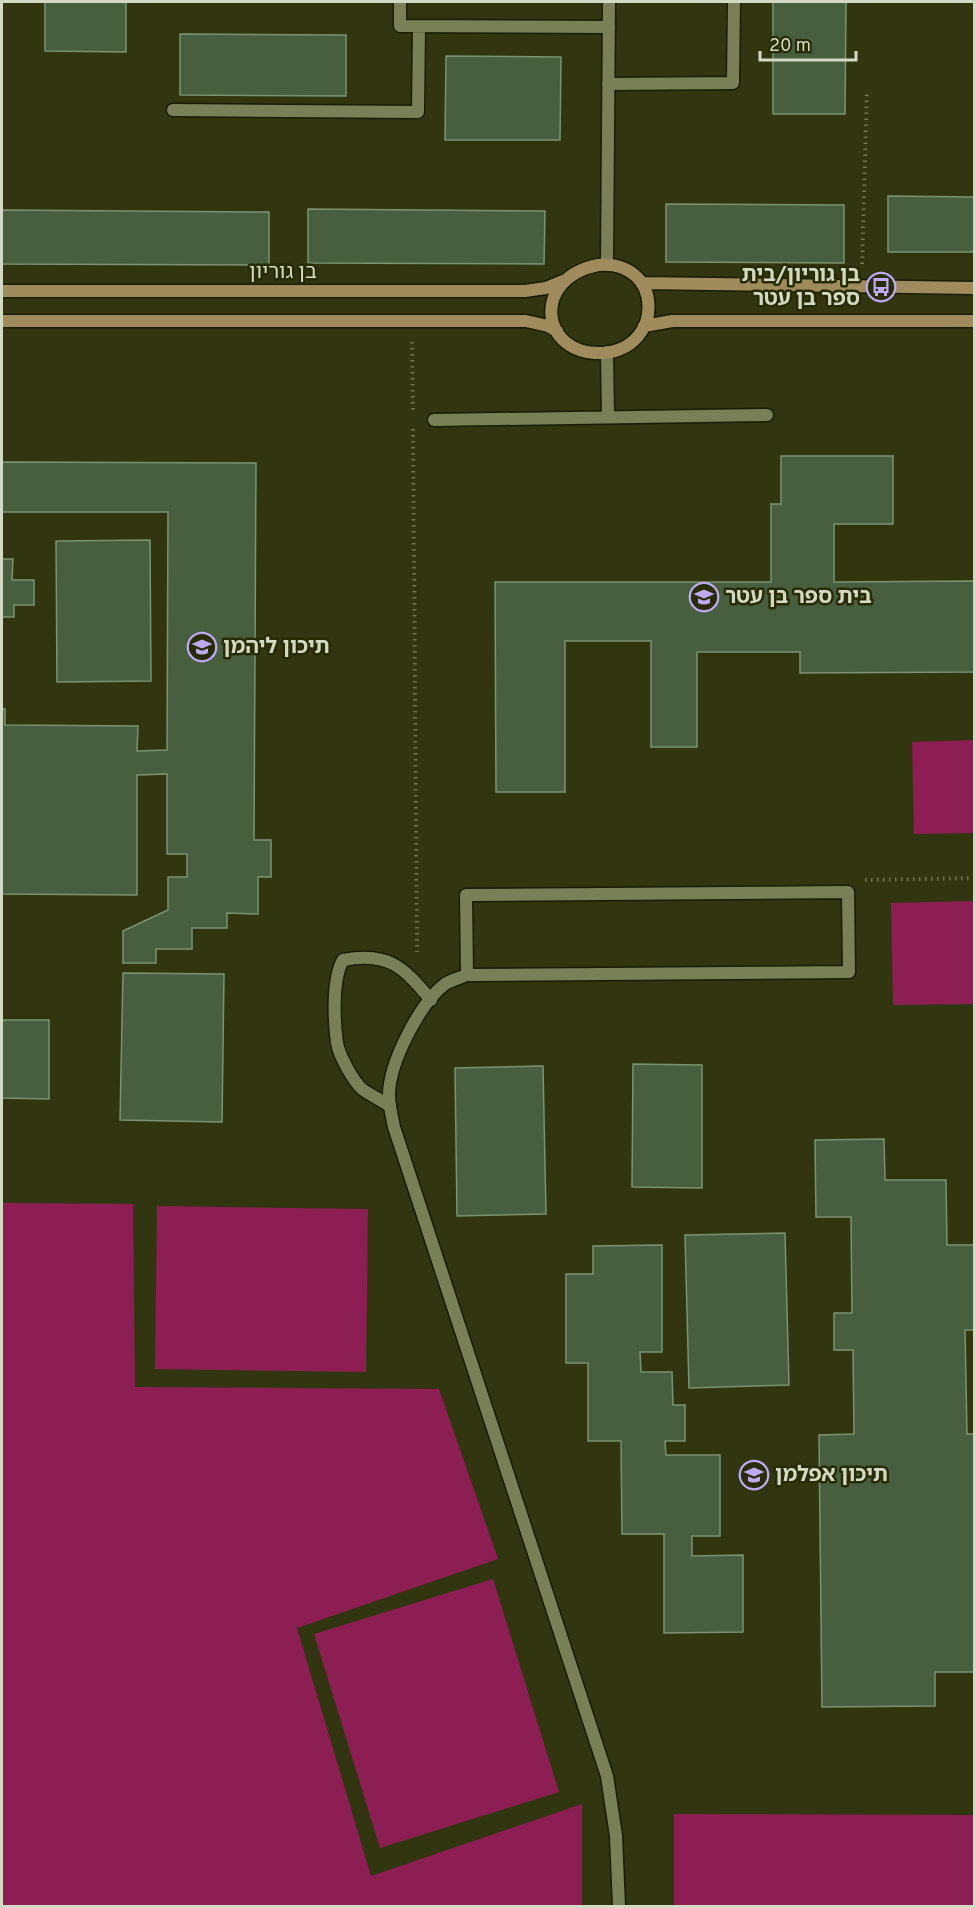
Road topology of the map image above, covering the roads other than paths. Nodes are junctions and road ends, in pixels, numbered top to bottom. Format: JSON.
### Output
{"nodes":[{"id":1,"x":400,"y":2,"type":"edge"},
{"id":2,"x":609,"y":2,"type":"edge"},
{"id":3,"x":734,"y":2,"type":"edge"},
{"id":4,"x":419,"y":27,"type":"junction"},
{"id":5,"x":609,"y":27,"type":"junction"},
{"id":6,"x":608,"y":84,"type":"junction"},
{"id":7,"x":173,"y":110,"type":"dead end"},
{"id":8,"x":607,"y":264,"type":"junction"},
{"id":9,"x":563,"y":281,"type":"junction"},
{"id":10,"x":642,"y":283,"type":"junction"},
{"id":11,"x":975,"y":288,"type":"edge"},
{"id":12,"x":2,"y":291,"type":"edge"},
{"id":13,"x":2,"y":321,"type":"edge"},
{"id":14,"x":975,"y":321,"type":"edge"},
{"id":15,"x":644,"y":326,"type":"junction"},
{"id":16,"x":557,"y":331,"type":"junction"},
{"id":17,"x":607,"y":352,"type":"junction"},
{"id":18,"x":766,"y":415,"type":"dead end"},
{"id":19,"x":608,"y":417,"type":"junction"},
{"id":20,"x":434,"y":420,"type":"dead end"},
{"id":21,"x":467,"y":975,"type":"junction"},
{"id":22,"x":431,"y":1000,"type":"junction"},
{"id":23,"x":390,"y":1106,"type":"junction"},
{"id":24,"x":619,"y":1906,"type":"edge"}],
"edges":[{"from":1,"to":4,"type":"street"},
{"from":2,"to":5,"type":"street"},
{"from":3,"to":6,"type":"street"},
{"from":4,"to":5,"type":"street"},
{"from":4,"to":7,"type":"street"},
{"from":5,"to":6,"type":"street"},
{"from":6,"to":8,"type":"street"},
{"from":8,"to":9,"type":"street"},
{"from":8,"to":10,"type":"street"},
{"from":9,"to":12,"type":"street","name":"בן גוריון"},
{"from":9,"to":16,"type":"street"},
{"from":10,"to":11,"type":"street"},
{"from":10,"to":15,"type":"street"},
{"from":13,"to":16,"type":"street"},
{"from":14,"to":15,"type":"street"},
{"from":15,"to":17,"type":"street"},
{"from":16,"to":17,"type":"street"},
{"from":17,"to":19,"type":"street"},
{"from":18,"to":19,"type":"street"},
{"from":19,"to":20,"type":"street"},
{"from":21,"to":21,"type":"street"},
{"from":21,"to":22,"type":"street"},
{"from":22,"to":23,"type":"street"},
{"from":22,"to":23,"type":"street"},
{"from":23,"to":24,"type":"street"}]}
